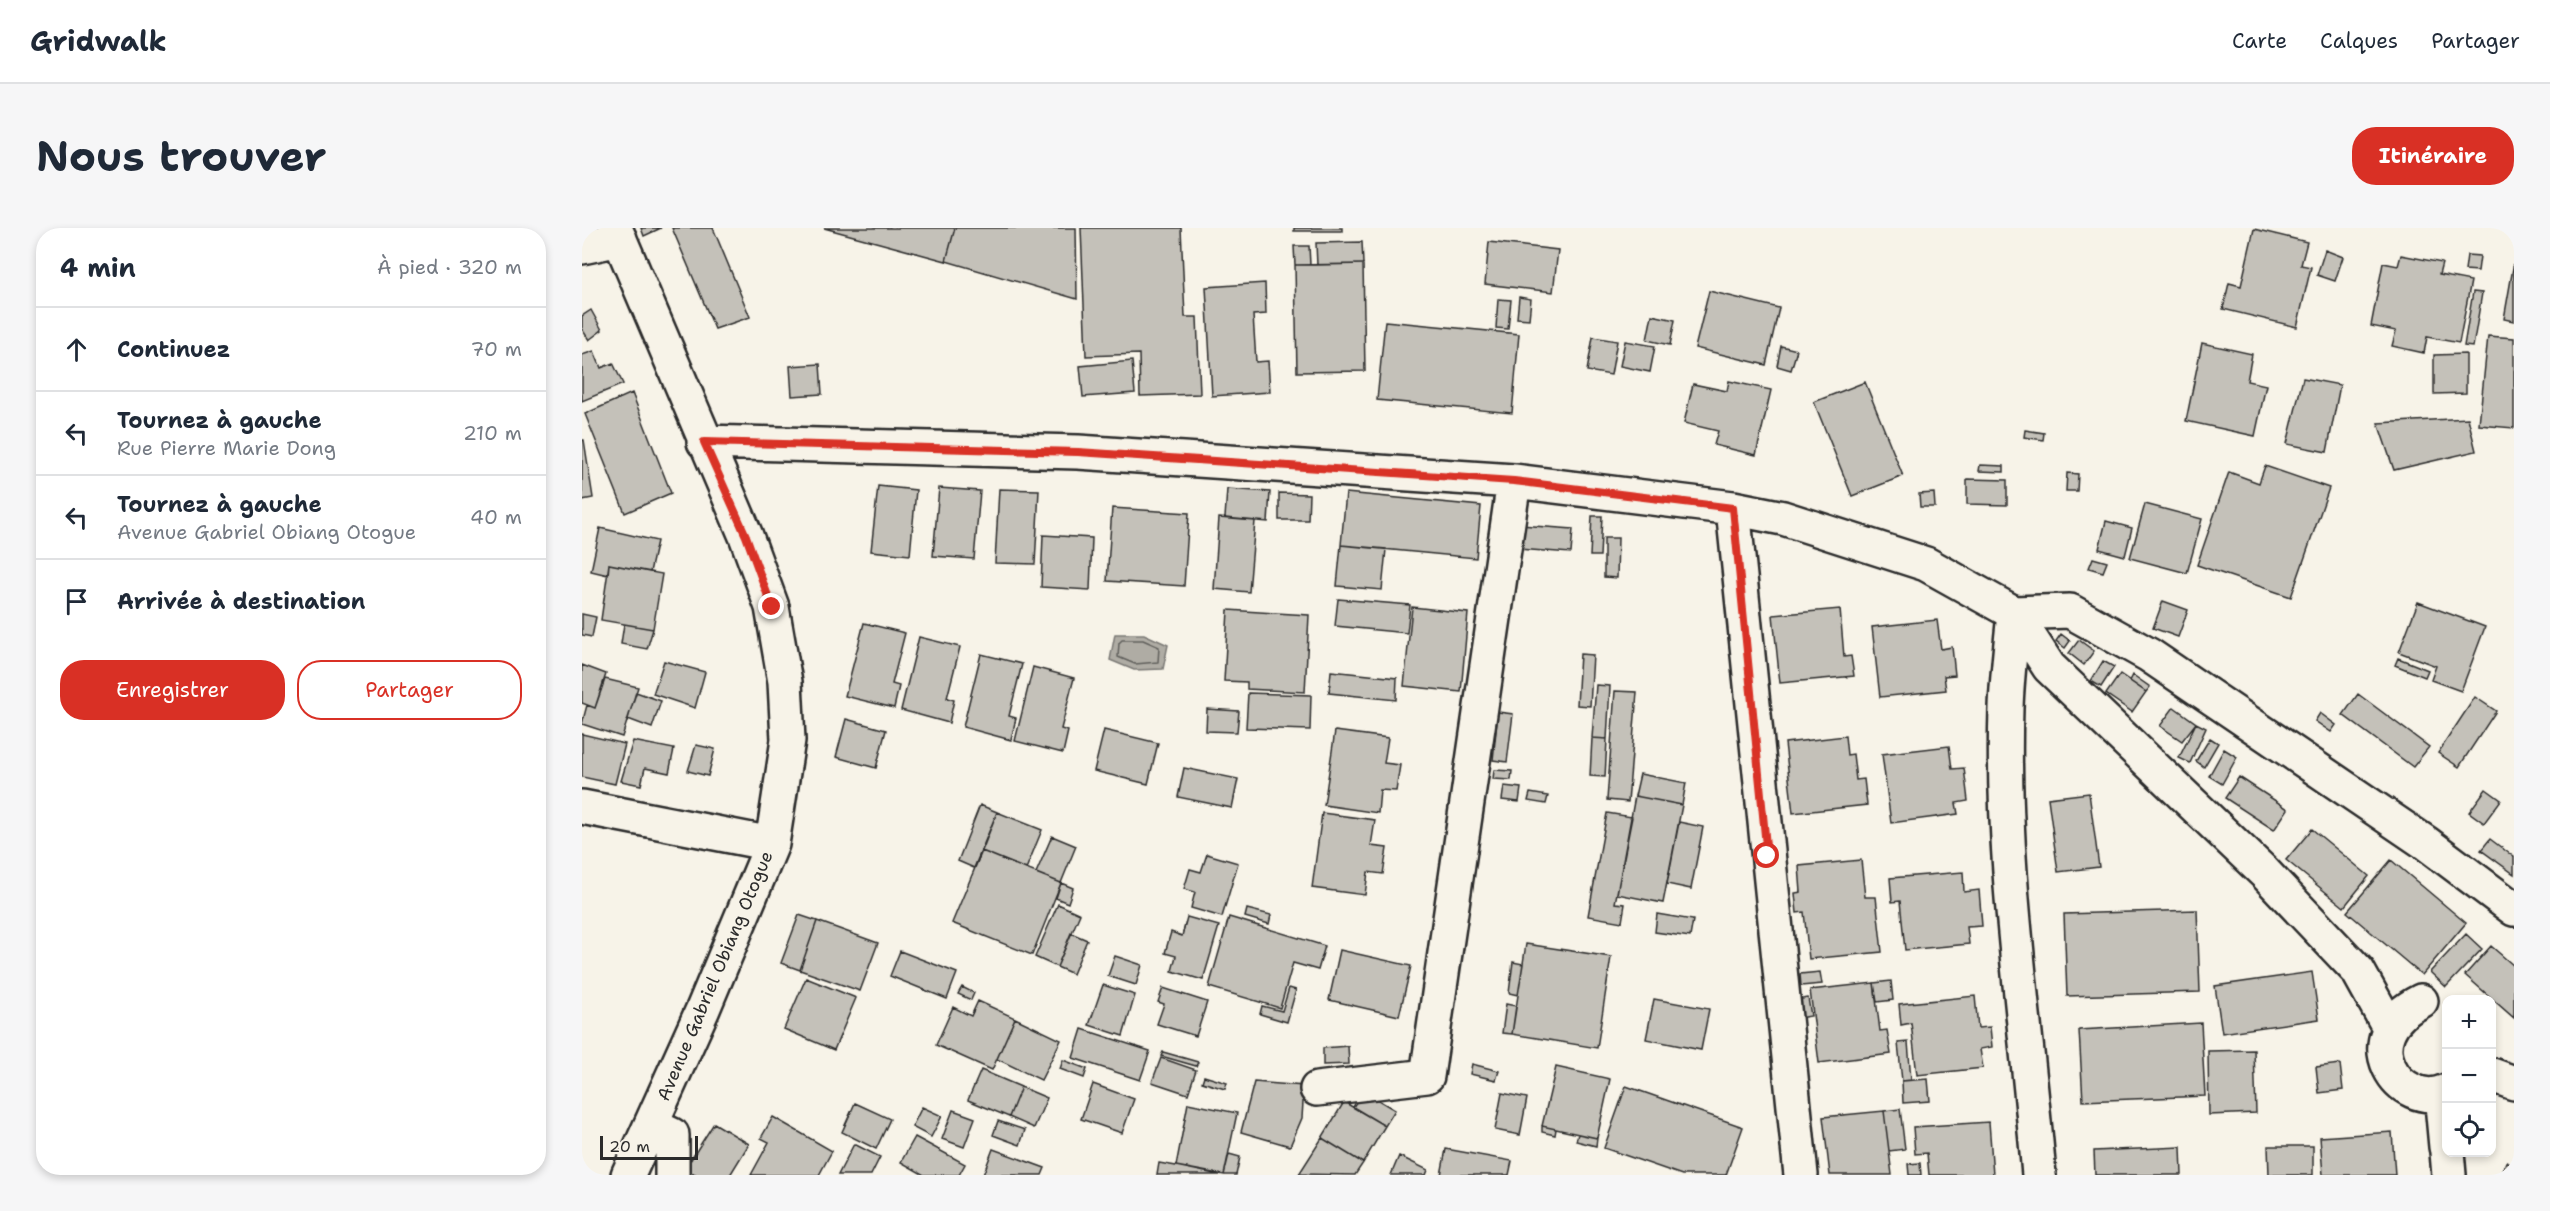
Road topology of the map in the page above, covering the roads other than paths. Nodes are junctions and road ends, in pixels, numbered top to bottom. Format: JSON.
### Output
{"nodes":[{"id":1,"x":617,"y":233,"type":"edge"},
{"id":2,"x":582,"y":247,"type":"edge"},
{"id":3,"x":704,"y":442,"type":"junction"},
{"id":4,"x":1514,"y":481,"type":"junction"},
{"id":5,"x":1733,"y":508,"type":"junction"},
{"id":6,"x":2014,"y":613,"type":"junction"},
{"id":7,"x":582,"y":807,"type":"edge"},
{"id":8,"x":772,"y":844,"type":"junction"},
{"id":9,"x":2514,"y":909,"type":"edge"},
{"id":10,"x":2358,"y":971,"type":"junction"},
{"id":11,"x":2434,"y":1003,"type":"edge"},
{"id":12,"x":2389,"y":1027,"type":"junction"},
{"id":13,"x":2496,"y":1076,"type":"edge"},
{"id":14,"x":2514,"y":1083,"type":"edge"},
{"id":15,"x":1317,"y":1089,"type":"dead end"},
{"id":16,"x":2442,"y":1092,"type":"edge"},
{"id":17,"x":651,"y":1125,"type":"junction"},
{"id":18,"x":2447,"y":1157,"type":"edge"},
{"id":19,"x":628,"y":1175,"type":"edge"},
{"id":20,"x":672,"y":1175,"type":"edge"},
{"id":21,"x":1801,"y":1175,"type":"edge"},
{"id":22,"x":2039,"y":1175,"type":"edge"},
{"id":23,"x":2449,"y":1175,"type":"edge"}],
"edges":[{"from":1,"to":2,"type":"street"},
{"from":1,"to":3,"type":"street","name":"Avenue Gabriel Obiang Otogue"},
{"from":3,"to":4,"type":"street"},
{"from":3,"to":8,"type":"street","name":"Avenue Gabriel Obiang Otogue"},
{"from":4,"to":5,"type":"street"},
{"from":4,"to":15,"type":"street"},
{"from":5,"to":6,"type":"street"},
{"from":5,"to":21,"type":"street"},
{"from":6,"to":9,"type":"street"},
{"from":6,"to":10,"type":"street"},
{"from":6,"to":22,"type":"street"},
{"from":7,"to":8,"type":"street"},
{"from":8,"to":17,"type":"street","name":"Avenue Gabriel Obiang Otogue"},
{"from":10,"to":11,"type":"street"},
{"from":10,"to":12,"type":"street"},
{"from":11,"to":12,"type":"street"},
{"from":12,"to":16,"type":"street"},
{"from":13,"to":14,"type":"street"},
{"from":17,"to":19,"type":"street","name":"Avenue Gabriel Obiang Otogue"},
{"from":17,"to":20,"type":"street"},
{"from":18,"to":23,"type":"street"}]}
